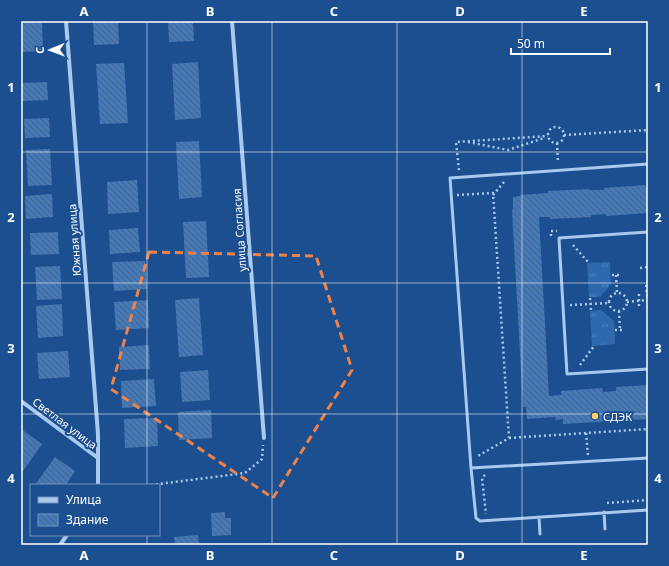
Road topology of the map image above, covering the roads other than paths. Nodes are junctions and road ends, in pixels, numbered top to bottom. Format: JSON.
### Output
{"nodes":[{"id":1,"x":66,"y":21,"type":"edge"},
{"id":2,"x":232,"y":21,"type":"edge"},
{"id":3,"x":648,"y":164,"type":"edge"},
{"id":4,"x":648,"y":232,"type":"edge"},
{"id":5,"x":648,"y":369,"type":"edge"},
{"id":6,"x":21,"y":402,"type":"edge"},
{"id":7,"x":264,"y":438,"type":"road end"},
{"id":8,"x":98,"y":458,"type":"junction"},
{"id":9,"x":648,"y":458,"type":"edge"},
{"id":10,"x":471,"y":468,"type":"junction"},
{"id":11,"x":98,"y":484,"type":"edge"},
{"id":12,"x":648,"y":510,"type":"edge"},
{"id":13,"x":604,"y":512,"type":"junction"},
{"id":14,"x":539,"y":517,"type":"junction"},
{"id":15,"x":605,"y":529,"type":"dead end"},
{"id":16,"x":540,"y":534,"type":"dead end"},
{"id":17,"x":66,"y":536,"type":"edge"},
{"id":18,"x":60,"y":545,"type":"edge"}],
"edges":[{"from":1,"to":8,"type":"street","name":"Южная улица"},
{"from":2,"to":7,"type":"street","name":"улица Согласия"},
{"from":3,"to":10,"type":"lane"},
{"from":4,"to":5,"type":"lane"},
{"from":6,"to":8,"type":"street","name":"Светлая улица"},
{"from":8,"to":11,"type":"street","name":"Южная улица"},
{"from":9,"to":10,"type":"lane"},
{"from":10,"to":14,"type":"lane"},
{"from":12,"to":13,"type":"lane"},
{"from":13,"to":14,"type":"lane"},
{"from":13,"to":15,"type":"lane"},
{"from":14,"to":16,"type":"lane"},
{"from":17,"to":18,"type":"street"}]}
